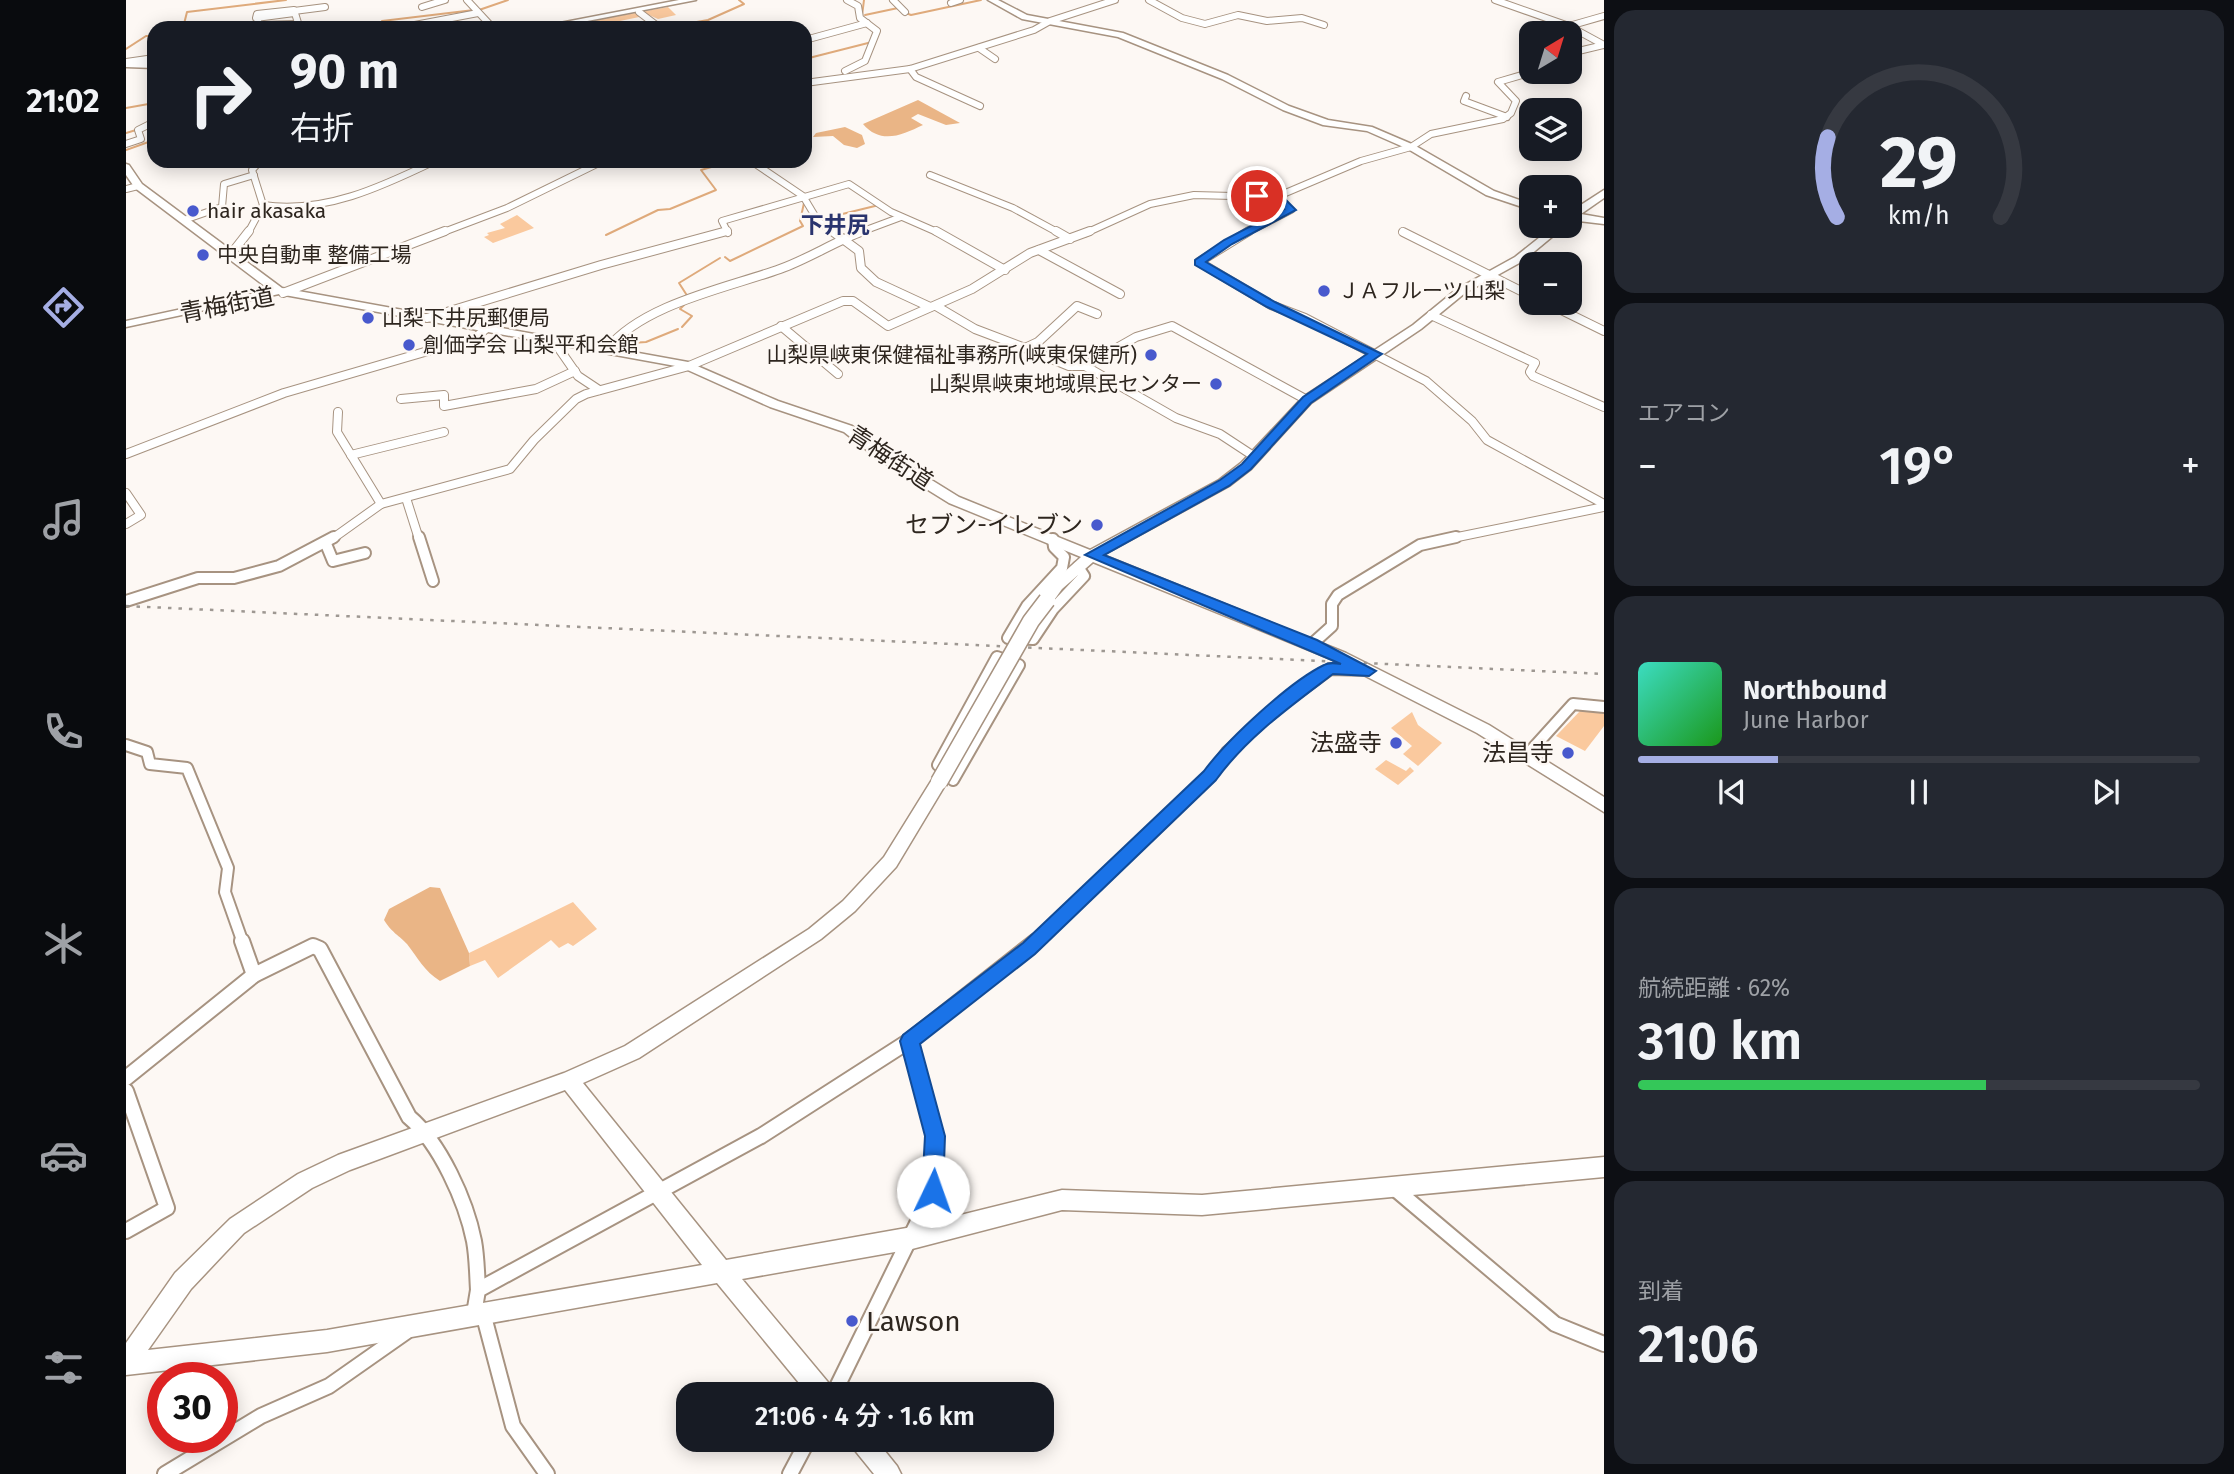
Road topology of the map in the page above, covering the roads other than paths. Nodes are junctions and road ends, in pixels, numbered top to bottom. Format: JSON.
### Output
{"nodes":[{"id":1,"x":445,"y":0,"type":"edge"},
{"id":2,"x":481,"y":0,"type":"edge"},
{"id":3,"x":692,"y":0,"type":"edge"},
{"id":4,"x":847,"y":0,"type":"edge"},
{"id":5,"x":893,"y":0,"type":"edge"},
{"id":6,"x":960,"y":0,"type":"edge"},
{"id":7,"x":992,"y":0,"type":"edge"},
{"id":8,"x":1115,"y":0,"type":"edge"},
{"id":9,"x":1149,"y":0,"type":"edge"},
{"id":10,"x":1495,"y":0,"type":"edge"},
{"id":11,"x":468,"y":1,"type":"edge"},
{"id":12,"x":951,"y":2,"type":"dead end"},
{"id":13,"x":422,"y":7,"type":"dead end"},
{"id":14,"x":326,"y":8,"type":"dead end"},
{"id":15,"x":294,"y":12,"type":"junction"},
{"id":16,"x":639,"y":12,"type":"junction"},
{"id":17,"x":905,"y":12,"type":"dead end"},
{"id":18,"x":478,"y":13,"type":"junction"},
{"id":19,"x":1604,"y":16,"type":"edge"},
{"id":20,"x":296,"y":21,"type":"edge"},
{"id":21,"x":436,"y":21,"type":"edge"},
{"id":22,"x":486,"y":21,"type":"edge"},
{"id":23,"x":582,"y":21,"type":"edge"},
{"id":24,"x":651,"y":21,"type":"edge"},
{"id":25,"x":1050,"y":21,"type":"junction"},
{"id":26,"x":1555,"y":21,"type":"edge"},
{"id":27,"x":1582,"y":22,"type":"edge"},
{"id":28,"x":867,"y":23,"type":"junction"},
{"id":29,"x":1324,"y":24,"type":"dead end"},
{"id":30,"x":1582,"y":33,"type":"edge"},
{"id":31,"x":812,"y":38,"type":"edge"},
{"id":32,"x":1604,"y":45,"type":"edge"},
{"id":33,"x":979,"y":48,"type":"junction"},
{"id":34,"x":1582,"y":50,"type":"edge"},
{"id":35,"x":995,"y":60,"type":"dead end"},
{"id":36,"x":147,"y":61,"type":"edge"},
{"id":37,"x":126,"y":63,"type":"edge"},
{"id":38,"x":910,"y":69,"type":"junction"},
{"id":39,"x":1519,"y":76,"type":"edge"},
{"id":40,"x":832,"y":79,"type":"junction"},
{"id":41,"x":812,"y":82,"type":"edge"},
{"id":42,"x":1466,"y":96,"type":"dead end"},
{"id":43,"x":979,"y":106,"type":"dead end"},
{"id":44,"x":1507,"y":117,"type":"junction"},
{"id":45,"x":147,"y":126,"type":"edge"},
{"id":46,"x":147,"y":138,"type":"edge"},
{"id":47,"x":141,"y":139,"type":"junction"},
{"id":48,"x":126,"y":144,"type":"edge"},
{"id":49,"x":1411,"y":147,"type":"junction"},
{"id":50,"x":126,"y":167,"type":"edge"},
{"id":51,"x":254,"y":168,"type":"edge"},
{"id":52,"x":420,"y":168,"type":"edge"},
{"id":53,"x":589,"y":168,"type":"edge"},
{"id":54,"x":761,"y":168,"type":"edge"},
{"id":55,"x":254,"y":175,"type":"junction"},
{"id":56,"x":930,"y":175,"type":"dead end"},
{"id":57,"x":138,"y":186,"type":"junction"},
{"id":58,"x":126,"y":189,"type":"edge"},
{"id":59,"x":1604,"y":193,"type":"edge"},
{"id":60,"x":800,"y":197,"type":"junction"},
{"id":61,"x":1276,"y":197,"type":"junction"},
{"id":62,"x":1519,"y":202,"type":"edge"},
{"id":63,"x":263,"y":205,"type":"junction"},
{"id":64,"x":1582,"y":208,"type":"edge"},
{"id":65,"x":1582,"y":217,"type":"edge"},
{"id":66,"x":901,"y":218,"type":"junction"},
{"id":67,"x":184,"y":220,"type":"junction"},
{"id":68,"x":1604,"y":220,"type":"edge"},
{"id":69,"x":1403,"y":232,"type":"dead end"},
{"id":70,"x":1545,"y":238,"type":"edge"},
{"id":71,"x":843,"y":240,"type":"junction"},
{"id":72,"x":1070,"y":240,"type":"junction"},
{"id":73,"x":1039,"y":250,"type":"junction"},
{"id":74,"x":230,"y":254,"type":"junction"},
{"id":75,"x":1005,"y":270,"type":"junction"},
{"id":76,"x":1489,"y":276,"type":"junction"},
{"id":77,"x":1519,"y":290,"type":"edge"},
{"id":78,"x":281,"y":292,"type":"junction"},
{"id":79,"x":1120,"y":294,"type":"dead end"},
{"id":80,"x":933,"y":307,"type":"junction"},
{"id":81,"x":1097,"y":314,"type":"dead end"},
{"id":82,"x":1431,"y":315,"type":"junction"},
{"id":83,"x":1571,"y":315,"type":"edge"},
{"id":84,"x":427,"y":318,"type":"junction"},
{"id":85,"x":126,"y":324,"type":"edge"},
{"id":86,"x":781,"y":326,"type":"junction"},
{"id":87,"x":487,"y":328,"type":"junction"},
{"id":88,"x":1604,"y":331,"type":"edge"},
{"id":89,"x":553,"y":340,"type":"junction"},
{"id":90,"x":1025,"y":348,"type":"junction"},
{"id":91,"x":607,"y":349,"type":"junction"},
{"id":92,"x":1376,"y":354,"type":"junction"},
{"id":93,"x":689,"y":366,"type":"junction"},
{"id":94,"x":1085,"y":366,"type":"junction"},
{"id":95,"x":575,"y":371,"type":"junction"},
{"id":96,"x":838,"y":374,"type":"dead end"},
{"id":97,"x":599,"y":390,"type":"junction"},
{"id":98,"x":401,"y":399,"type":"dead end"},
{"id":99,"x":1307,"y":400,"type":"junction"},
{"id":100,"x":1604,"y":407,"type":"edge"},
{"id":101,"x":338,"y":412,"type":"dead end"},
{"id":102,"x":444,"y":432,"type":"dead end"},
{"id":103,"x":126,"y":454,"type":"edge"},
{"id":104,"x":351,"y":455,"type":"junction"},
{"id":105,"x":1255,"y":457,"type":"junction"},
{"id":106,"x":126,"y":494,"type":"edge"},
{"id":107,"x":407,"y":498,"type":"junction"},
{"id":108,"x":381,"y":504,"type":"junction"},
{"id":109,"x":1604,"y":506,"type":"edge"},
{"id":110,"x":126,"y":524,"type":"edge"},
{"id":111,"x":1053,"y":539,"type":"junction"},
{"id":112,"x":326,"y":544,"type":"junction"},
{"id":113,"x":365,"y":553,"type":"dead end"},
{"id":114,"x":1092,"y":555,"type":"junction"},
{"id":115,"x":1078,"y":568,"type":"junction"},
{"id":116,"x":433,"y":581,"type":"dead end"},
{"id":117,"x":126,"y":601,"type":"edge"},
{"id":118,"x":1312,"y":644,"type":"junction"},
{"id":119,"x":1369,"y":671,"type":"junction"},
{"id":120,"x":1604,"y":707,"type":"edge"},
{"id":121,"x":126,"y":745,"type":"edge"},
{"id":122,"x":1526,"y":756,"type":"junction"},
{"id":123,"x":943,"y":776,"type":"junction"},
{"id":124,"x":1604,"y":805,"type":"edge"},
{"id":125,"x":254,"y":975,"type":"junction"},
{"id":126,"x":909,"y":1041,"type":"junction"},
{"id":127,"x":126,"y":1078,"type":"edge"},
{"id":128,"x":569,"y":1080,"type":"junction"},
{"id":129,"x":126,"y":1091,"type":"edge"},
{"id":130,"x":428,"y":1132,"type":"junction"},
{"id":131,"x":1604,"y":1167,"type":"edge"},
{"id":132,"x":1392,"y":1186,"type":"junction"},
{"id":133,"x":657,"y":1194,"type":"junction"},
{"id":134,"x":126,"y":1231,"type":"edge"},
{"id":135,"x":912,"y":1238,"type":"junction"},
{"id":136,"x":723,"y":1271,"type":"junction"},
{"id":137,"x":478,"y":1290,"type":"junction"},
{"id":138,"x":479,"y":1313,"type":"junction"},
{"id":139,"x":417,"y":1324,"type":"junction"},
{"id":140,"x":1604,"y":1344,"type":"edge"},
{"id":141,"x":126,"y":1363,"type":"edge"},
{"id":142,"x":813,"y":1382,"type":"edge"},
{"id":143,"x":840,"y":1382,"type":"edge"},
{"id":144,"x":802,"y":1452,"type":"edge"},
{"id":145,"x":871,"y":1452,"type":"edge"},
{"id":146,"x":165,"y":1474,"type":"edge"},
{"id":147,"x":547,"y":1474,"type":"edge"},
{"id":148,"x":790,"y":1474,"type":"edge"},
{"id":149,"x":889,"y":1474,"type":"edge"}],
"edges":[{"from":1,"to":13,"type":"street"},
{"from":2,"to":11,"type":"street"},
{"from":3,"to":16,"type":"street"},
{"from":4,"to":28,"type":"street"},
{"from":5,"to":17,"type":"street"},
{"from":6,"to":12,"type":"street"},
{"from":7,"to":25,"type":"street"},
{"from":8,"to":25,"type":"street"},
{"from":9,"to":29,"type":"street"},
{"from":10,"to":26,"type":"street"},
{"from":11,"to":18,"type":"street"},
{"from":14,"to":15,"type":"street"},
{"from":15,"to":15,"type":"street"},
{"from":15,"to":20,"type":"street"},
{"from":16,"to":23,"type":"street"},
{"from":16,"to":24,"type":"street"},
{"from":18,"to":21,"type":"street"},
{"from":18,"to":22,"type":"street"},
{"from":19,"to":27,"type":"street"},
{"from":25,"to":33,"type":"street"},
{"from":25,"to":49,"type":"street"},
{"from":28,"to":31,"type":"street"},
{"from":28,"to":40,"type":"street"},
{"from":30,"to":32,"type":"street"},
{"from":32,"to":34,"type":"street"},
{"from":33,"to":35,"type":"street"},
{"from":33,"to":38,"type":"street"},
{"from":36,"to":37,"type":"street"},
{"from":38,"to":40,"type":"street"},
{"from":38,"to":43,"type":"street"},
{"from":39,"to":44,"type":"street"},
{"from":40,"to":41,"type":"street"},
{"from":42,"to":44,"type":"street"},
{"from":44,"to":49,"type":"street"},
{"from":45,"to":47,"type":"street"},
{"from":46,"to":47,"type":"street"},
{"from":47,"to":48,"type":"street"},
{"from":49,"to":61,"type":"street"},
{"from":49,"to":62,"type":"street"},
{"from":50,"to":57,"type":"street"},
{"from":51,"to":55,"type":"street"},
{"from":52,"to":63,"type":"street"},
{"from":53,"to":78,"type":"street"},
{"from":54,"to":60,"type":"street"},
{"from":55,"to":63,"type":"street"},
{"from":55,"to":67,"type":"street"},
{"from":56,"to":72,"type":"street"},
{"from":57,"to":58,"type":"street"},
{"from":57,"to":67,"type":"street"},
{"from":59,"to":64,"type":"street"},
{"from":60,"to":66,"type":"street"},
{"from":60,"to":71,"type":"street"},
{"from":60,"to":84,"type":"street"},
{"from":61,"to":72,"type":"street"},
{"from":61,"to":92,"type":"street"},
{"from":63,"to":74,"type":"street"},
{"from":65,"to":68,"type":"street"},
{"from":66,"to":71,"type":"street"},
{"from":66,"to":75,"type":"street"},
{"from":67,"to":74,"type":"street"},
{"from":69,"to":76,"type":"street"},
{"from":70,"to":76,"type":"street"},
{"from":71,"to":80,"type":"street"},
{"from":71,"to":91,"type":"street"},
{"from":72,"to":73,"type":"street"},
{"from":73,"to":75,"type":"street"},
{"from":73,"to":79,"type":"street"},
{"from":74,"to":78,"type":"street"},
{"from":75,"to":80,"type":"street"},
{"from":76,"to":77,"type":"street"},
{"from":76,"to":82,"type":"street"},
{"from":78,"to":84,"type":"street","name":"青梅街道"},
{"from":78,"to":85,"type":"street","name":"青梅街道"},
{"from":80,"to":86,"type":"street"},
{"from":80,"to":90,"type":"street"},
{"from":81,"to":90,"type":"street"},
{"from":82,"to":92,"type":"street"},
{"from":82,"to":100,"type":"street"},
{"from":83,"to":88,"type":"street"},
{"from":84,"to":87,"type":"street","name":"青梅街道"},
{"from":86,"to":93,"type":"street"},
{"from":86,"to":96,"type":"street"},
{"from":87,"to":89,"type":"street","name":"青梅街道"},
{"from":87,"to":103,"type":"street"},
{"from":89,"to":91,"type":"street","name":"青梅街道"},
{"from":89,"to":95,"type":"street"},
{"from":90,"to":94,"type":"street"},
{"from":91,"to":93,"type":"street","name":"青梅街道"},
{"from":92,"to":99,"type":"street"},
{"from":92,"to":109,"type":"street"},
{"from":93,"to":97,"type":"street"},
{"from":93,"to":111,"type":"street","name":"青梅街道"},
{"from":94,"to":99,"type":"street"},
{"from":94,"to":105,"type":"street"},
{"from":95,"to":97,"type":"street"},
{"from":95,"to":98,"type":"street"},
{"from":97,"to":107,"type":"street"},
{"from":99,"to":105,"type":"street"},
{"from":101,"to":104,"type":"street"},
{"from":102,"to":104,"type":"street"},
{"from":104,"to":108,"type":"street"},
{"from":105,"to":114,"type":"street"},
{"from":106,"to":110,"type":"street"},
{"from":107,"to":108,"type":"street"},
{"from":107,"to":116,"type":"street"},
{"from":108,"to":112,"type":"street"},
{"from":109,"to":118,"type":"street"},
{"from":111,"to":114,"type":"street","name":"青梅街道"},
{"from":111,"to":115,"type":"street"},
{"from":112,"to":113,"type":"street"},
{"from":112,"to":117,"type":"street"},
{"from":114,"to":115,"type":"street"},
{"from":114,"to":118,"type":"street","name":"青梅街道"},
{"from":115,"to":123,"type":"street","bridge":true},
{"from":118,"to":119,"type":"street","name":"青梅街道"},
{"from":119,"to":122,"type":"street","name":"青梅街道"},
{"from":119,"to":126,"type":"street"},
{"from":120,"to":122,"type":"street"},
{"from":121,"to":125,"type":"street"},
{"from":122,"to":124,"type":"street","name":"青梅街道"},
{"from":123,"to":123,"type":"street"},
{"from":123,"to":128,"type":"street"},
{"from":125,"to":127,"type":"street"},
{"from":125,"to":130,"type":"street"},
{"from":126,"to":133,"type":"street"},
{"from":126,"to":135,"type":"street"},
{"from":128,"to":130,"type":"street"},
{"from":128,"to":133,"type":"street"},
{"from":129,"to":134,"type":"street"},
{"from":130,"to":137,"type":"street"},
{"from":130,"to":141,"type":"street"},
{"from":131,"to":132,"type":"street"},
{"from":132,"to":135,"type":"street"},
{"from":132,"to":140,"type":"street"},
{"from":133,"to":136,"type":"street"},
{"from":133,"to":137,"type":"street"},
{"from":135,"to":136,"type":"street"},
{"from":135,"to":143,"type":"street"},
{"from":136,"to":138,"type":"street"},
{"from":136,"to":142,"type":"street"},
{"from":137,"to":138,"type":"street"},
{"from":138,"to":139,"type":"street"},
{"from":138,"to":147,"type":"street"},
{"from":139,"to":141,"type":"street"},
{"from":139,"to":146,"type":"street"},
{"from":144,"to":148,"type":"street"},
{"from":145,"to":149,"type":"street"}]}
